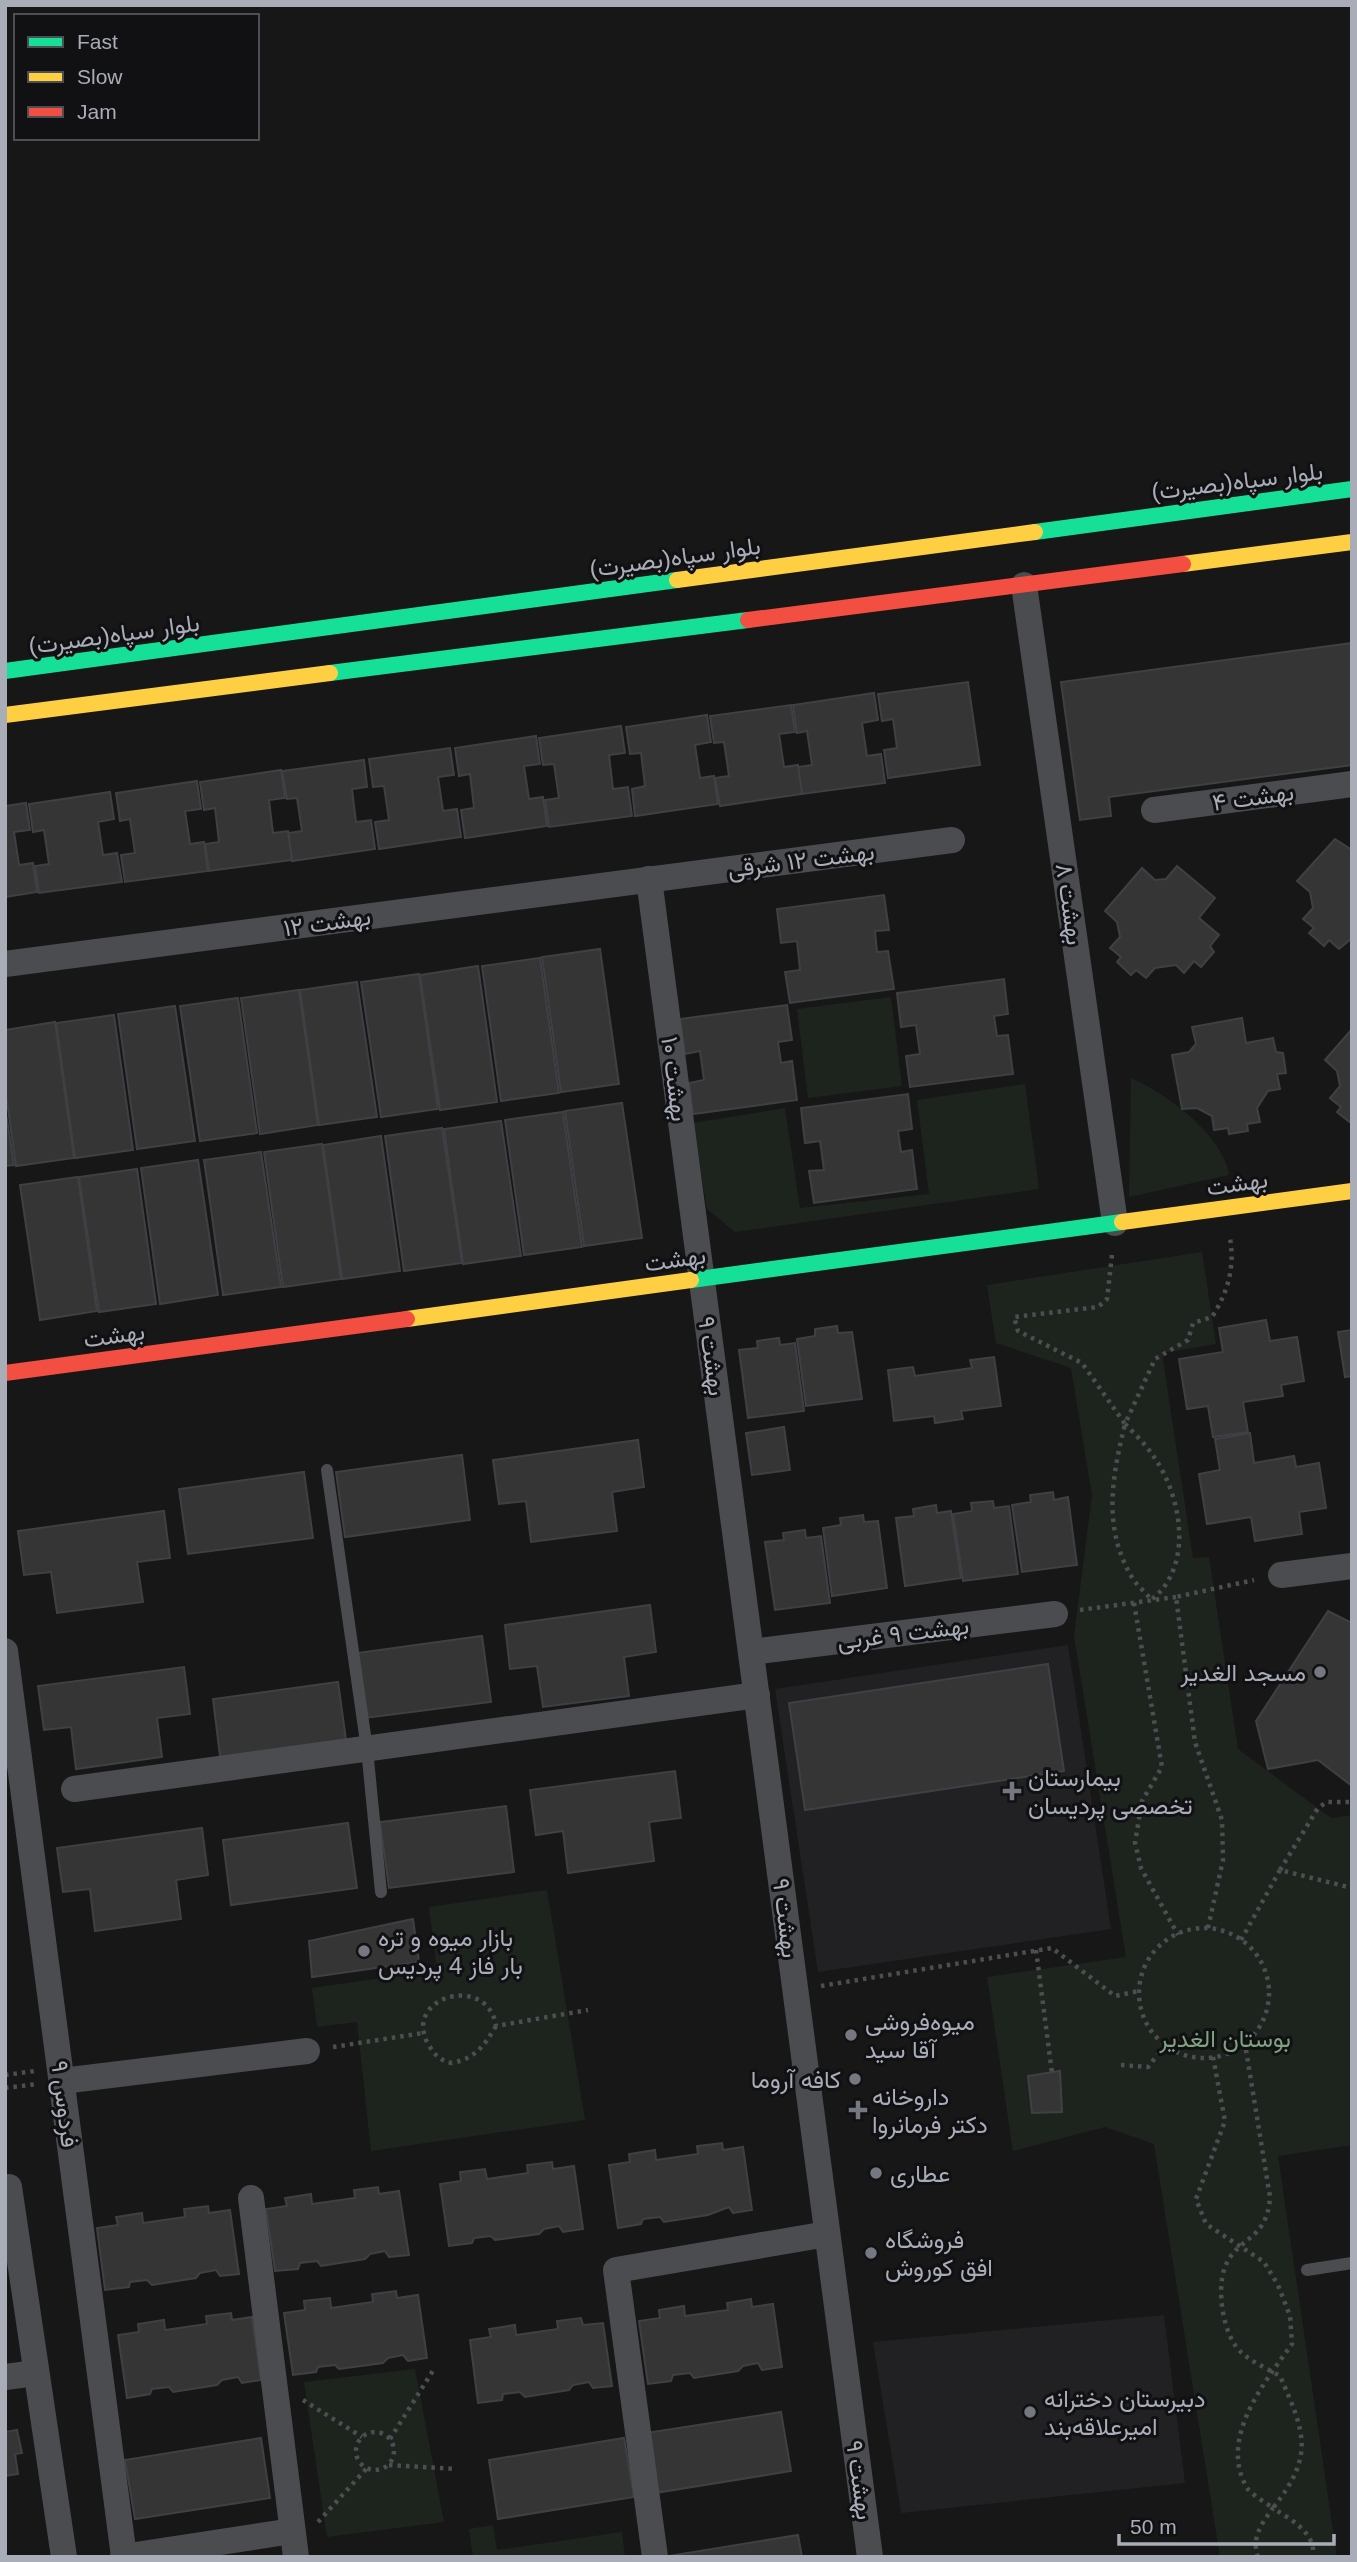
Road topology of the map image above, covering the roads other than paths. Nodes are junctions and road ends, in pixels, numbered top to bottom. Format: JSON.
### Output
{"nodes":[{"id":1,"x":1352,"y":489,"type":"edge"},
{"id":2,"x":1352,"y":542,"type":"edge"},
{"id":3,"x":1024,"y":578,"type":"junction"},
{"id":4,"x":5,"y":671,"type":"edge"},
{"id":5,"x":54,"y":676,"type":"junction"},
{"id":6,"x":58,"y":708,"type":"junction"},
{"id":7,"x":5,"y":715,"type":"edge"},
{"id":8,"x":1352,"y":784,"type":"edge"},
{"id":9,"x":1154,"y":810,"type":"dead end"},
{"id":10,"x":952,"y":840,"type":"dead end"},
{"id":11,"x":649,"y":879,"type":"junction"},
{"id":12,"x":5,"y":964,"type":"edge"},
{"id":13,"x":1352,"y":1191,"type":"edge"},
{"id":14,"x":1115,"y":1223,"type":"junction"},
{"id":15,"x":702,"y":1279,"type":"junction"},
{"id":16,"x":5,"y":1373,"type":"edge"},
{"id":17,"x":327,"y":1470,"type":"dead end"},
{"id":18,"x":1352,"y":1566,"type":"edge"},
{"id":19,"x":1281,"y":1574,"type":"road end"},
{"id":20,"x":1055,"y":1614,"type":"road end"},
{"id":21,"x":5,"y":1651,"type":"edge"},
{"id":22,"x":751,"y":1653,"type":"junction"},
{"id":23,"x":757,"y":1695,"type":"junction"},
{"id":24,"x":366,"y":1749,"type":"junction"},
{"id":25,"x":74,"y":1789,"type":"dead end"},
{"id":26,"x":381,"y":1892,"type":"dead end"},
{"id":27,"x":307,"y":2051,"type":"road end"},
{"id":28,"x":62,"y":2081,"type":"junction"},
{"id":29,"x":5,"y":2188,"type":"edge"},
{"id":30,"x":251,"y":2198,"type":"dead end"},
{"id":31,"x":828,"y":2234,"type":"junction"},
{"id":32,"x":1352,"y":2263,"type":"edge"},
{"id":33,"x":1307,"y":2270,"type":"dead end"},
{"id":34,"x":36,"y":2373,"type":"junction"},
{"id":35,"x":5,"y":2377,"type":"edge"},
{"id":36,"x":294,"y":2545,"type":"edge"},
{"id":37,"x":64,"y":2557,"type":"edge"},
{"id":38,"x":124,"y":2557,"type":"edge"},
{"id":39,"x":655,"y":2557,"type":"edge"},
{"id":40,"x":870,"y":2557,"type":"edge"}],
"edges":[{"from":1,"to":5,"type":"main road","name":"بلوار سپاه(بصیرت)"},
{"from":2,"to":3,"type":"main road"},
{"from":3,"to":6,"type":"main road"},
{"from":3,"to":14,"type":"street","name":"بهشت ۸"},
{"from":4,"to":5,"type":"main road","name":"بلوار سپاه(بصیرت)"},
{"from":5,"to":6,"type":"main road"},
{"from":6,"to":7,"type":"main road"},
{"from":8,"to":9,"type":"street","name":"بهشت ۴"},
{"from":10,"to":11,"type":"street","name":"بهشت ۱۲ شرقی"},
{"from":11,"to":12,"type":"street","name":"بهشت ۱۲"},
{"from":11,"to":15,"type":"street","name":"بهشت ۱۰"},
{"from":13,"to":14,"type":"main road","name":"بهشت"},
{"from":14,"to":15,"type":"main road","name":"بهشت"},
{"from":15,"to":16,"type":"main road","name":"بهشت"},
{"from":15,"to":22,"type":"street","name":"بهشت ۹"},
{"from":17,"to":24,"type":"lane"},
{"from":18,"to":19,"type":"street"},
{"from":20,"to":22,"type":"street","name":"بهشت ۹ غربی"},
{"from":21,"to":28,"type":"street","name":"فردوس ۹"},
{"from":22,"to":23,"type":"street","name":"بهشت ۹"},
{"from":23,"to":24,"type":"street"},
{"from":23,"to":31,"type":"street","name":"بهشت ۹"},
{"from":24,"to":25,"type":"street"},
{"from":24,"to":26,"type":"lane"},
{"from":27,"to":28,"type":"street"},
{"from":28,"to":38,"type":"street","name":"فردوس ۹"},
{"from":29,"to":34,"type":"street"},
{"from":30,"to":36,"type":"street"},
{"from":31,"to":39,"type":"street"},
{"from":31,"to":40,"type":"street","name":"بهشت ۹"},
{"from":32,"to":33,"type":"lane"},
{"from":34,"to":35,"type":"street"},
{"from":34,"to":37,"type":"street"},
{"from":36,"to":38,"type":"street"}]}
